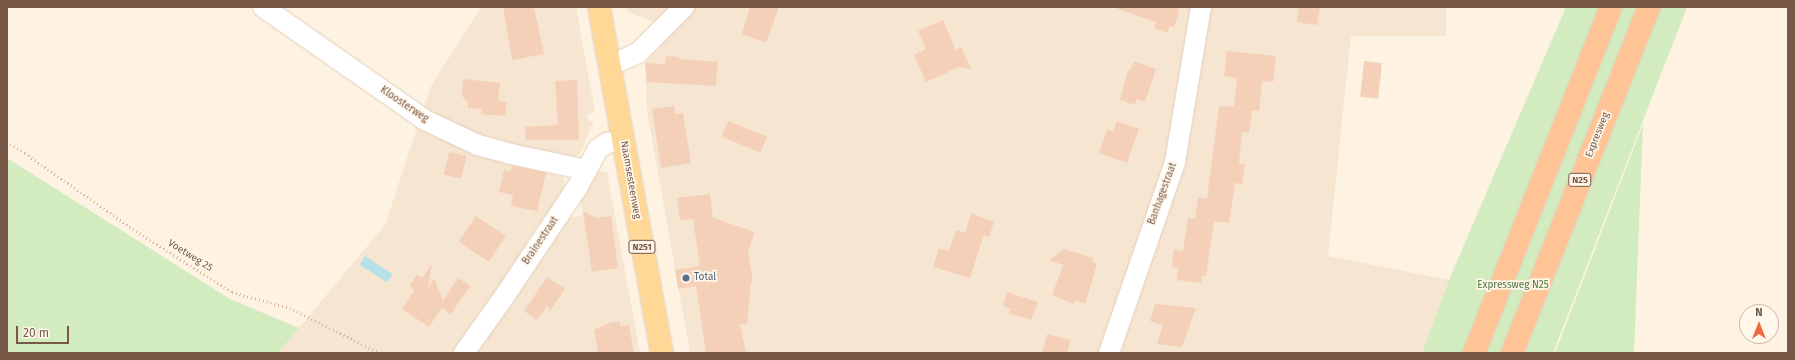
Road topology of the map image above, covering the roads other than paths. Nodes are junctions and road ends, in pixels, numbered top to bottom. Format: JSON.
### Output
{"nodes":[{"id":1,"x":263,"y":7,"type":"edge"},
{"id":2,"x":599,"y":7,"type":"edge"},
{"id":3,"x":684,"y":7,"type":"edge"},
{"id":4,"x":1200,"y":7,"type":"edge"},
{"id":5,"x":1612,"y":7,"type":"edge"},
{"id":6,"x":1649,"y":7,"type":"edge"},
{"id":7,"x":610,"y":66,"type":"junction"},
{"id":8,"x":623,"y":140,"type":"junction"},
{"id":9,"x":586,"y":170,"type":"junction"},
{"id":10,"x":464,"y":353,"type":"edge"},
{"id":11,"x":662,"y":353,"type":"edge"},
{"id":12,"x":1109,"y":353,"type":"edge"},
{"id":13,"x":1474,"y":353,"type":"edge"},
{"id":14,"x":1512,"y":353,"type":"edge"}],
"edges":[{"from":1,"to":9,"type":"street","name":"Kloosterweg"},
{"from":2,"to":7,"type":"main road","name":"Naamsesteenweg","number":"N251"},
{"from":3,"to":7,"type":"street"},
{"from":4,"to":12,"type":"street","name":"Banhagestraat"},
{"from":5,"to":13,"type":"highway"},
{"from":6,"to":14,"type":"highway","name":"Expresweg","number":"N25"},
{"from":7,"to":8,"type":"main road","name":"Naamsesteenweg","number":"N251"},
{"from":8,"to":9,"type":"street","name":"Brainestraat"},
{"from":8,"to":11,"type":"main road","name":"Naamsesteenweg","number":"N251"},
{"from":9,"to":10,"type":"street","name":"Brainestraat"}]}
